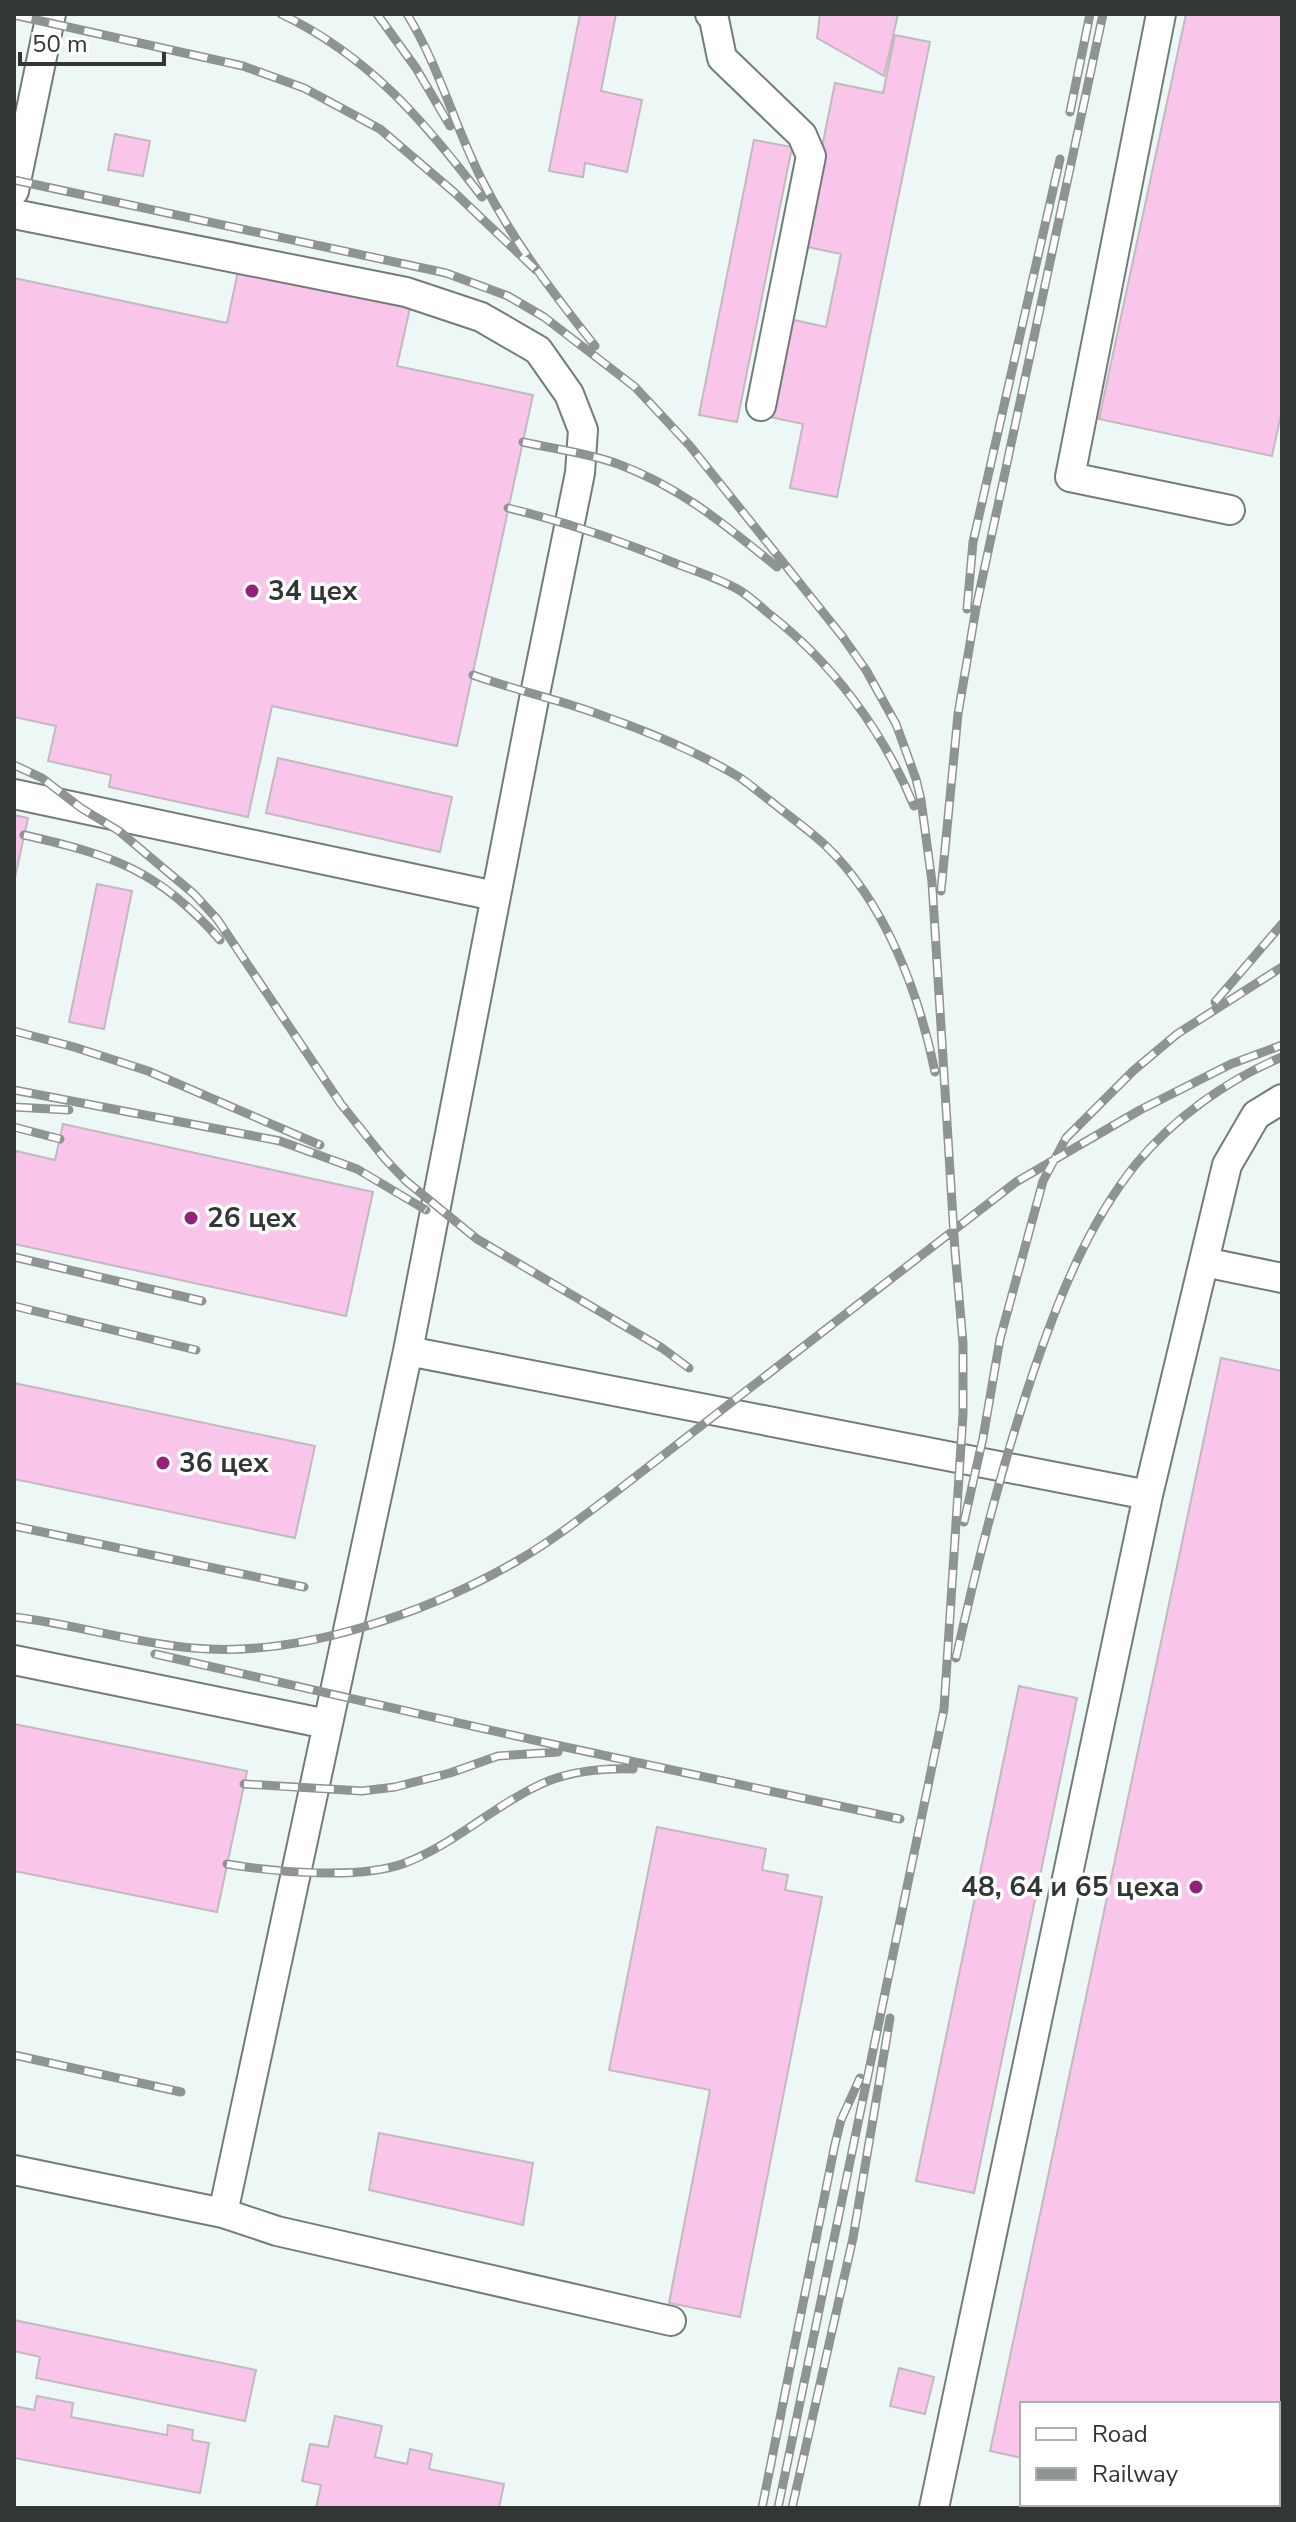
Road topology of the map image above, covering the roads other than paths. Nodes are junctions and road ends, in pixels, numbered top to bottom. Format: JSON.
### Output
{"nodes":[{"id":1,"x":51,"y":14,"type":"edge"},
{"id":2,"x":1161,"y":14,"type":"edge"},
{"id":3,"x":714,"y":16,"type":"edge"},
{"id":4,"x":14,"y":191,"type":"edge"},
{"id":5,"x":14,"y":214,"type":"edge"},
{"id":6,"x":761,"y":406,"type":"dead end"},
{"id":7,"x":1230,"y":510,"type":"dead end"},
{"id":8,"x":14,"y":794,"type":"edge"},
{"id":9,"x":495,"y":896,"type":"junction"},
{"id":10,"x":1282,"y":1099,"type":"edge"},
{"id":11,"x":1204,"y":1262,"type":"junction"},
{"id":12,"x":1282,"y":1278,"type":"edge"},
{"id":13,"x":408,"y":1351,"type":"junction"},
{"id":14,"x":1148,"y":1495,"type":"junction"},
{"id":15,"x":14,"y":1660,"type":"edge"},
{"id":16,"x":327,"y":1724,"type":"junction"},
{"id":17,"x":14,"y":2170,"type":"edge"},
{"id":18,"x":223,"y":2213,"type":"junction"},
{"id":19,"x":671,"y":2321,"type":"dead end"},
{"id":20,"x":934,"y":2508,"type":"edge"}],
"edges":[{"from":1,"to":4,"type":"lane"},
{"from":2,"to":7,"type":"lane"},
{"from":3,"to":6,"type":"lane"},
{"from":5,"to":9,"type":"lane"},
{"from":8,"to":9,"type":"lane"},
{"from":9,"to":13,"type":"lane"},
{"from":10,"to":11,"type":"lane"},
{"from":11,"to":12,"type":"lane"},
{"from":11,"to":14,"type":"lane"},
{"from":13,"to":14,"type":"lane"},
{"from":13,"to":16,"type":"lane"},
{"from":14,"to":20,"type":"lane"},
{"from":15,"to":16,"type":"lane"},
{"from":16,"to":18,"type":"lane"},
{"from":17,"to":18,"type":"lane"},
{"from":18,"to":19,"type":"lane"}]}
